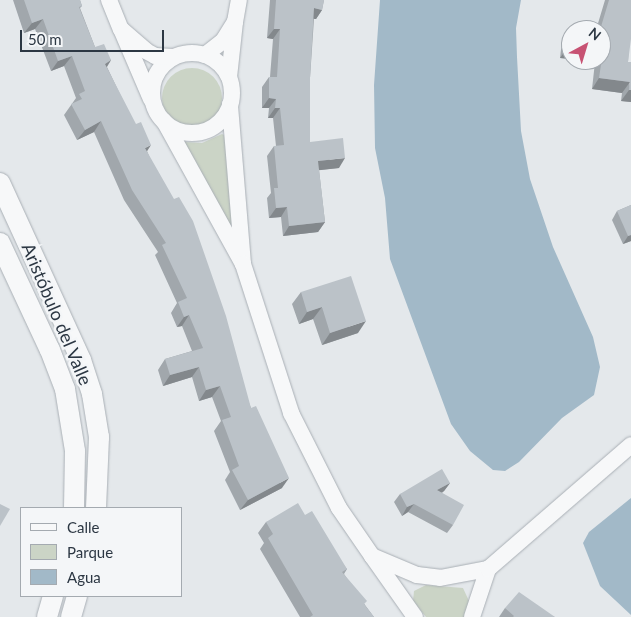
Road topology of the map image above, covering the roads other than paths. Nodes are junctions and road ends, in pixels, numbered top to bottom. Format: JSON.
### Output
{"nodes":[{"id":1,"x":109,"y":0,"type":"edge"},
{"id":2,"x":239,"y":0,"type":"edge"},
{"id":3,"x":235,"y":22,"type":"junction"},
{"id":4,"x":121,"y":29,"type":"junction"},
{"id":5,"x":205,"y":55,"type":"junction"},
{"id":6,"x":173,"y":57,"type":"junction"},
{"id":7,"x":229,"y":77,"type":"junction"},
{"id":8,"x":230,"y":105,"type":"junction"},
{"id":9,"x":154,"y":106,"type":"junction"},
{"id":10,"x":164,"y":121,"type":"junction"},
{"id":11,"x":0,"y":183,"type":"edge"},
{"id":12,"x":0,"y":243,"type":"edge"},
{"id":13,"x":243,"y":264,"type":"junction"},
{"id":14,"x":631,"y":445,"type":"edge"},
{"id":15,"x":74,"y":507,"type":"edge"},
{"id":16,"x":96,"y":507,"type":"edge"},
{"id":17,"x":372,"y":556,"type":"junction"},
{"id":18,"x":488,"y":569,"type":"junction"},
{"id":19,"x":53,"y":597,"type":"edge"},
{"id":20,"x":77,"y":597,"type":"edge"},
{"id":21,"x":47,"y":617,"type":"edge"},
{"id":22,"x":71,"y":617,"type":"edge"},
{"id":23,"x":415,"y":617,"type":"edge"},
{"id":24,"x":472,"y":617,"type":"edge"}],
"edges":[{"from":1,"to":4,"type":"street"},
{"from":2,"to":3,"type":"street"},
{"from":3,"to":5,"type":"street"},
{"from":3,"to":7,"type":"street"},
{"from":4,"to":6,"type":"street"},
{"from":4,"to":9,"type":"street"},
{"from":5,"to":6,"type":"street"},
{"from":5,"to":7,"type":"street"},
{"from":6,"to":9,"type":"street"},
{"from":7,"to":8,"type":"street"},
{"from":8,"to":10,"type":"street"},
{"from":8,"to":13,"type":"street"},
{"from":9,"to":10,"type":"street"},
{"from":10,"to":13,"type":"street"},
{"from":11,"to":16,"type":"street","name":"Aristóbulo del Valle"},
{"from":12,"to":15,"type":"street","name":"Aristóbulo del Valle"},
{"from":13,"to":17,"type":"street"},
{"from":14,"to":18,"type":"street"},
{"from":17,"to":18,"type":"street"},
{"from":17,"to":23,"type":"street"},
{"from":18,"to":24,"type":"street"},
{"from":19,"to":21,"type":"street"},
{"from":20,"to":22,"type":"street"}]}
